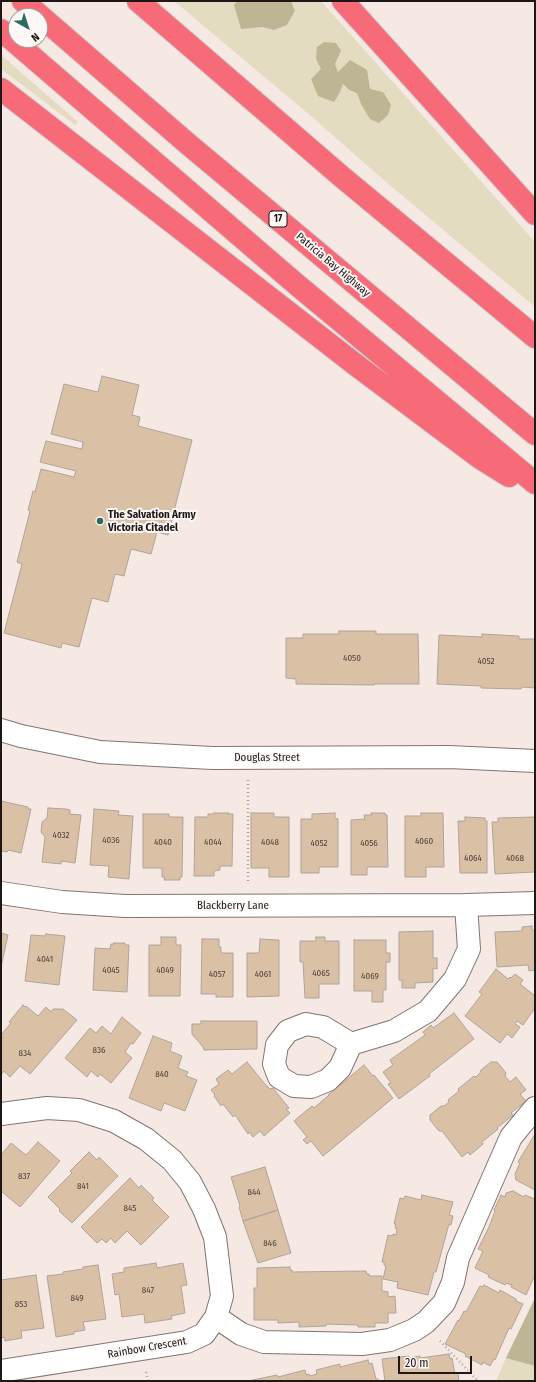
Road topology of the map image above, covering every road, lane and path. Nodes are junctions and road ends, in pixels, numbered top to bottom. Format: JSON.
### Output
{"nodes":[{"id":1,"x":23,"y":1,"type":"edge"},
{"id":2,"x":138,"y":1,"type":"edge"},
{"id":3,"x":343,"y":1,"type":"edge"},
{"id":4,"x":1,"y":30,"type":"edge"},
{"id":5,"x":1,"y":88,"type":"edge"},
{"id":6,"x":535,"y":214,"type":"edge"},
{"id":7,"x":535,"y":338,"type":"edge"},
{"id":8,"x":535,"y":434,"type":"edge"},
{"id":9,"x":535,"y":483,"type":"edge"},
{"id":10,"x":535,"y":493,"type":"edge"},
{"id":11,"x":1,"y":730,"type":"edge"},
{"id":12,"x":248,"y":758,"type":"junction"},
{"id":13,"x":535,"y":761,"type":"edge"},
{"id":14,"x":1,"y":893,"type":"edge"},
{"id":15,"x":535,"y":903,"type":"edge"},
{"id":16,"x":466,"y":905,"type":"junction"},
{"id":17,"x":248,"y":906,"type":"junction"},
{"id":18,"x":351,"y":1044,"type":"dead end"},
{"id":19,"x":535,"y":1108,"type":"edge"},
{"id":20,"x":1,"y":1114,"type":"edge"},
{"id":21,"x":216,"y":1317,"type":"junction"},
{"id":22,"x":426,"y":1322,"type":"junction"},
{"id":23,"x":1,"y":1371,"type":"edge"},
{"id":24,"x":478,"y":1381,"type":"edge"}],
"edges":[{"from":1,"to":8,"type":"highway","name":"Patricia Bay Highway","number":"17"},
{"from":2,"to":7,"type":"highway"},
{"from":3,"to":6,"type":"highway"},
{"from":4,"to":9,"type":"highway"},
{"from":5,"to":10,"type":"highway"},
{"from":11,"to":12,"type":"street","name":"Douglas Street"},
{"from":12,"to":13,"type":"street","name":"Douglas Street"},
{"from":12,"to":17,"type":"path"},
{"from":14,"to":17,"type":"street","name":"Blackberry Lane"},
{"from":15,"to":16,"type":"street","name":"Blackberry Lane"},
{"from":16,"to":17,"type":"street","name":"Blackberry Lane"},
{"from":16,"to":18,"type":"street"},
{"from":19,"to":22,"type":"street"},
{"from":20,"to":21,"type":"street","name":"Rainbow Crescent"},
{"from":21,"to":22,"type":"street"},
{"from":21,"to":23,"type":"street","name":"Rainbow Crescent"},
{"from":22,"to":24,"type":"path"}]}
